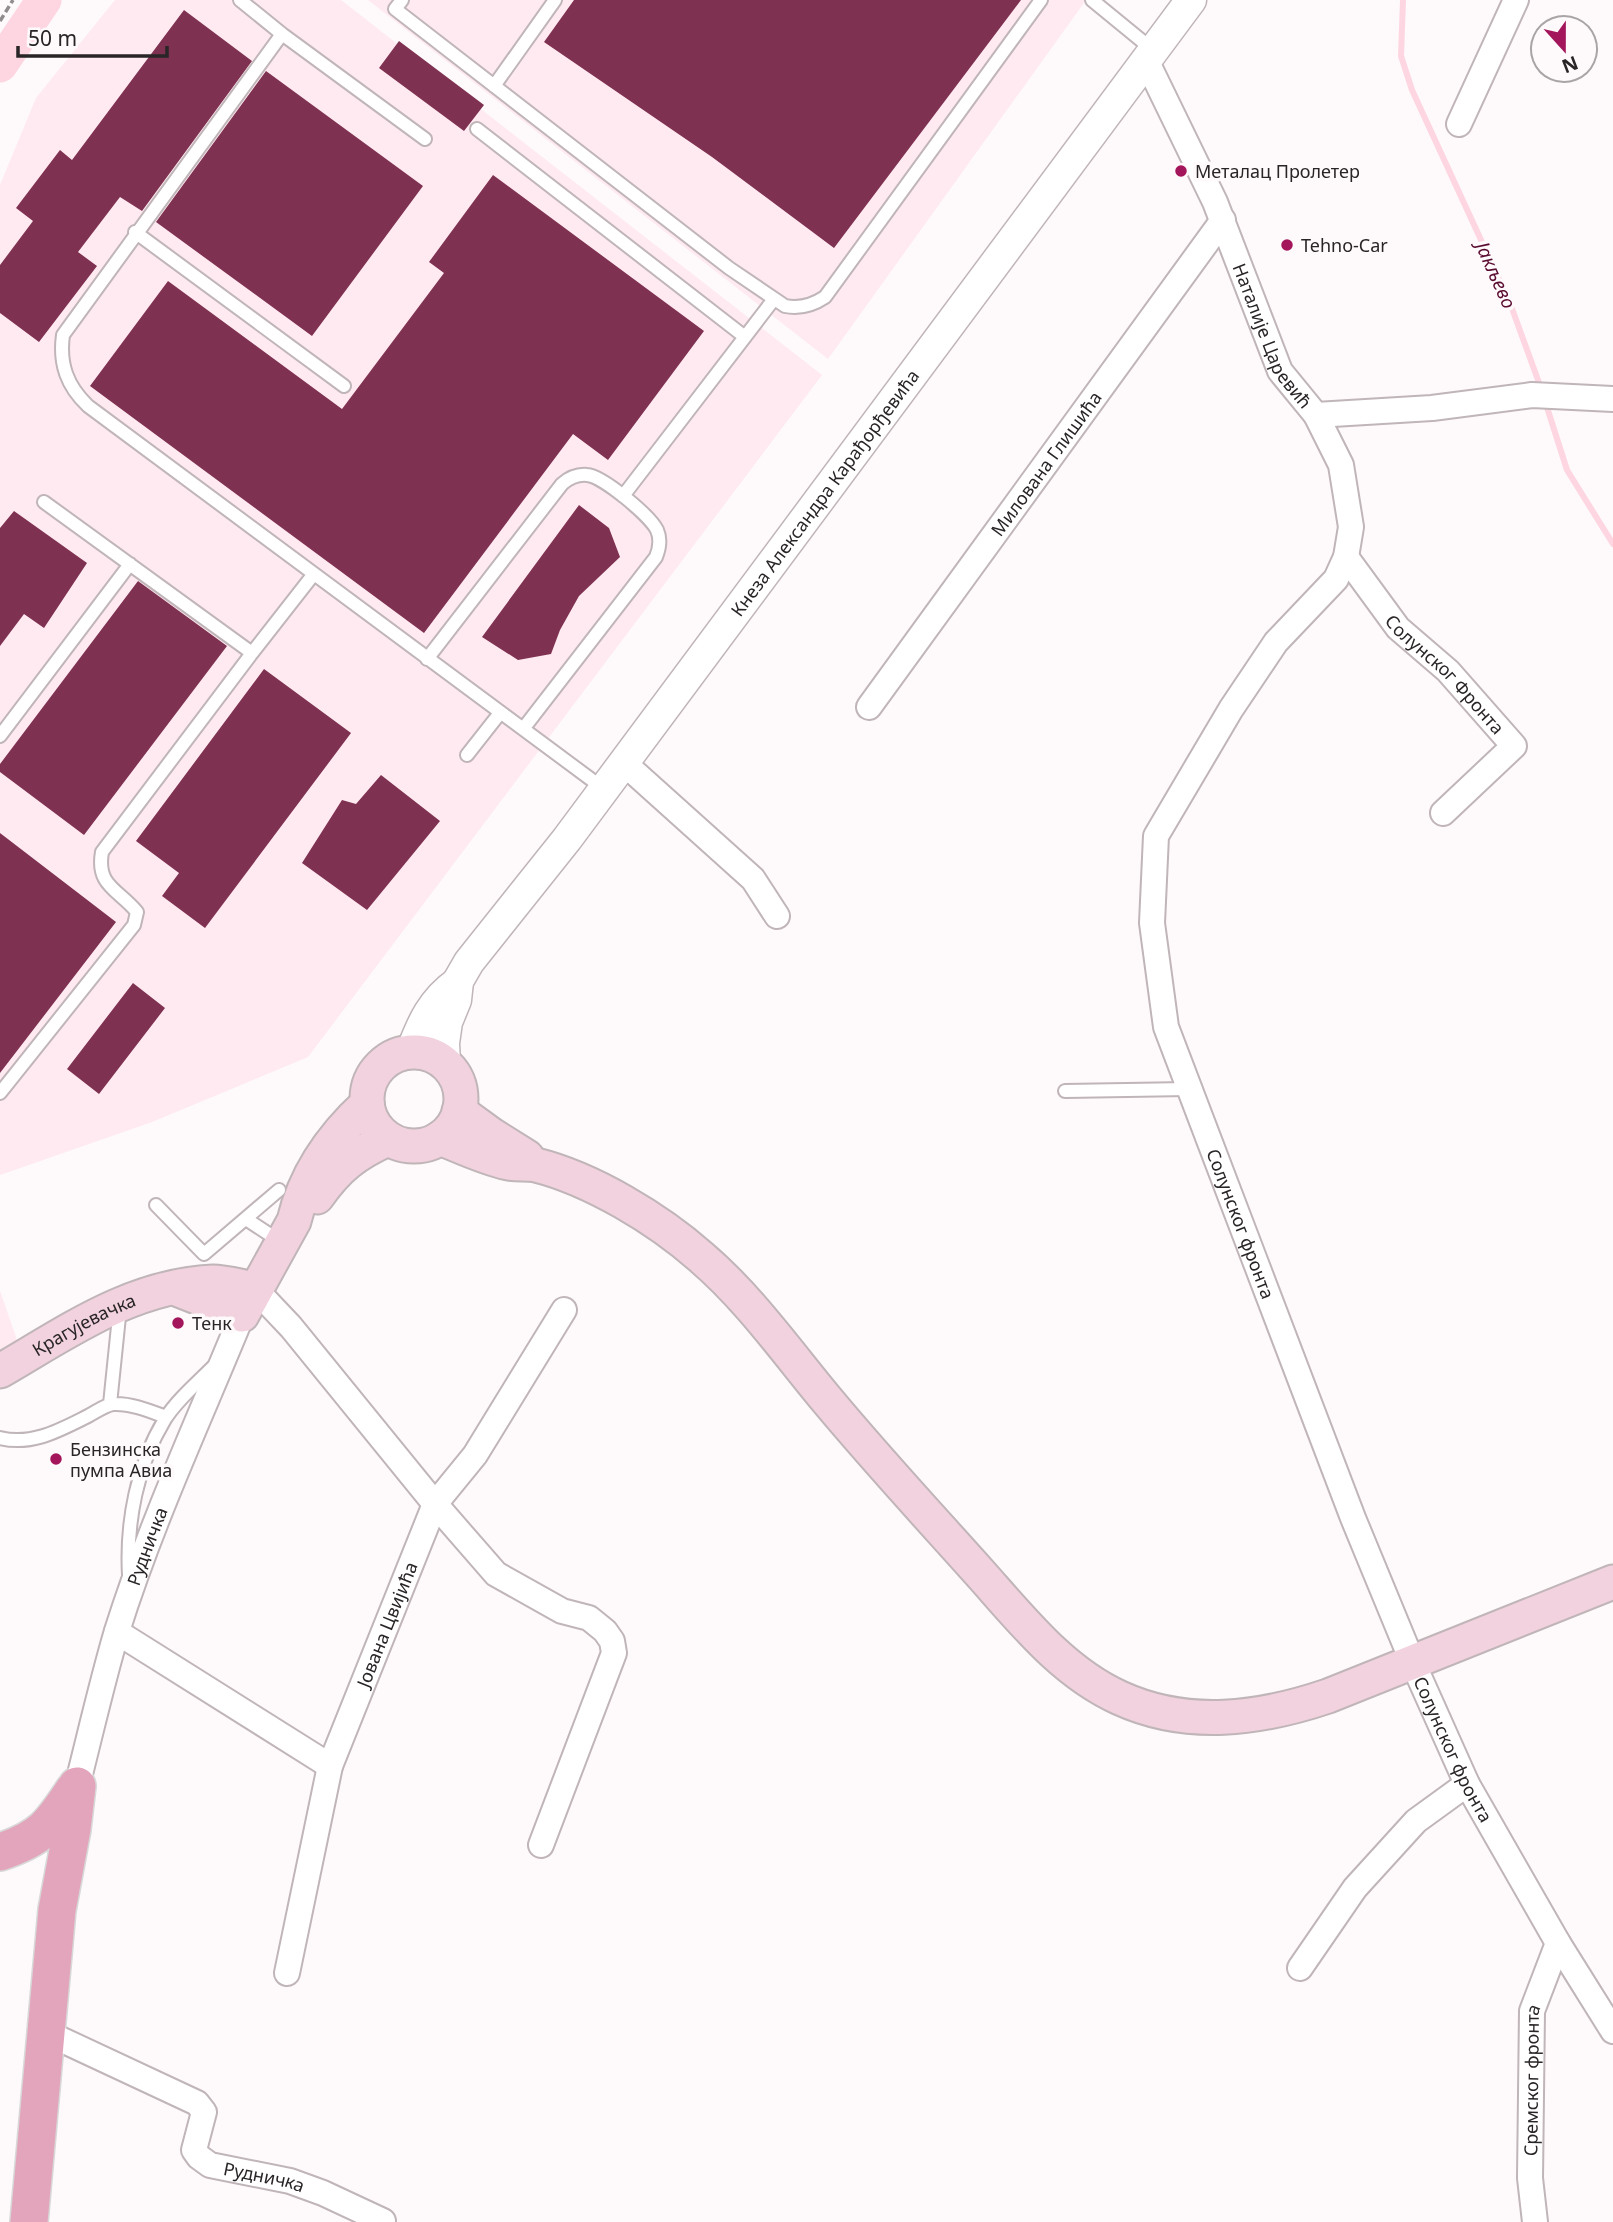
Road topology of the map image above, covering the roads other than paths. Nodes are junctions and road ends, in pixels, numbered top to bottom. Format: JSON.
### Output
{"nodes":[{"id":1,"x":240,"y":0,"type":"edge"},
{"id":2,"x":402,"y":0,"type":"edge"},
{"id":3,"x":555,"y":0,"type":"edge"},
{"id":4,"x":1041,"y":0,"type":"edge"},
{"id":5,"x":1092,"y":0,"type":"edge"},
{"id":6,"x":1191,"y":0,"type":"edge"},
{"id":7,"x":1516,"y":0,"type":"edge"},
{"id":8,"x":282,"y":34,"type":"junction"},
{"id":9,"x":1149,"y":55,"type":"junction"},
{"id":10,"x":495,"y":86,"type":"junction"},
{"id":11,"x":1459,"y":124,"type":"dead end"},
{"id":12,"x":477,"y":129,"type":"dead end"},
{"id":13,"x":425,"y":139,"type":"dead end"},
{"id":14,"x":1223,"y":220,"type":"junction"},
{"id":15,"x":135,"y":232,"type":"junction"},
{"id":16,"x":774,"y":299,"type":"junction"},
{"id":17,"x":745,"y":337,"type":"junction"},
{"id":18,"x":344,"y":386,"type":"dead end"},
{"id":19,"x":1613,"y":399,"type":"edge"},
{"id":20,"x":1316,"y":415,"type":"junction"},
{"id":21,"x":623,"y":496,"type":"junction"},
{"id":22,"x":44,"y":502,"type":"dead end"},
{"id":23,"x":1346,"y":557,"type":"junction"},
{"id":24,"x":130,"y":564,"type":"junction"},
{"id":25,"x":313,"y":575,"type":"junction"},
{"id":26,"x":252,"y":653,"type":"junction"},
{"id":27,"x":428,"y":659,"type":"junction"},
{"id":28,"x":869,"y":707,"type":"dead end"},
{"id":29,"x":500,"y":713,"type":"junction"},
{"id":30,"x":523,"y":729,"type":"junction"},
{"id":31,"x":0,"y":736,"type":"edge"},
{"id":32,"x":467,"y":755,"type":"dead end"},
{"id":33,"x":624,"y":763,"type":"junction"},
{"id":34,"x":604,"y":789,"type":"junction"},
{"id":35,"x":1443,"y":813,"type":"dead end"},
{"id":36,"x":777,"y":916,"type":"dead end"},
{"id":37,"x":458,"y":982,"type":"junction"},
{"id":38,"x":411,"y":1052,"type":"junction"},
{"id":39,"x":446,"y":1064,"type":"junction"},
{"id":40,"x":1188,"y":1089,"type":"junction"},
{"id":41,"x":1065,"y":1091,"type":"dead end"},
{"id":42,"x":0,"y":1093,"type":"edge"},
{"id":43,"x":367,"y":1104,"type":"junction"},
{"id":44,"x":460,"y":1111,"type":"junction"},
{"id":45,"x":440,"y":1138,"type":"junction"},
{"id":46,"x":388,"y":1139,"type":"junction"},
{"id":47,"x":533,"y":1164,"type":"junction"},
{"id":48,"x":279,"y":1190,"type":"dead end"},
{"id":49,"x":156,"y":1205,"type":"dead end"},
{"id":50,"x":246,"y":1219,"type":"junction"},
{"id":51,"x":287,"y":1232,"type":"junction"},
{"id":52,"x":249,"y":1302,"type":"junction"},
{"id":53,"x":121,"y":1303,"type":"junction"},
{"id":54,"x":564,"y":1310,"type":"dead end"},
{"id":55,"x":226,"y":1354,"type":"junction"},
{"id":56,"x":0,"y":1371,"type":"edge"},
{"id":57,"x":110,"y":1404,"type":"junction"},
{"id":58,"x":166,"y":1417,"type":"junction"},
{"id":59,"x":0,"y":1438,"type":"edge"},
{"id":60,"x":435,"y":1504,"type":"junction"},
{"id":61,"x":1613,"y":1582,"type":"edge"},
{"id":62,"x":130,"y":1593,"type":"junction"},
{"id":63,"x":117,"y":1632,"type":"junction"},
{"id":64,"x":1412,"y":1661,"type":"junction"},
{"id":65,"x":330,"y":1766,"type":"junction"},
{"id":66,"x":1467,"y":1784,"type":"junction"},
{"id":67,"x":77,"y":1786,"type":"junction"},
{"id":68,"x":541,"y":1845,"type":"dead end"},
{"id":69,"x":0,"y":1852,"type":"edge"},
{"id":70,"x":1558,"y":1944,"type":"junction"},
{"id":71,"x":1300,"y":1968,"type":"dead end"},
{"id":72,"x":287,"y":1973,"type":"dead end"},
{"id":73,"x":1613,"y":2031,"type":"edge"},
{"id":74,"x":45,"y":2032,"type":"junction"},
{"id":75,"x":383,"y":2221,"type":"edge"},
{"id":76,"x":29,"y":2222,"type":"edge"},
{"id":77,"x":1535,"y":2222,"type":"edge"}],
"edges":[{"from":1,"to":8,"type":"lane"},
{"from":2,"to":10,"type":"lane"},
{"from":3,"to":10,"type":"lane"},
{"from":4,"to":16,"type":"lane"},
{"from":5,"to":9,"type":"lane"},
{"from":6,"to":9,"type":"street","name":"Кнеза Александра Карађорђевића"},
{"from":7,"to":11,"type":"street"},
{"from":8,"to":13,"type":"lane"},
{"from":8,"to":15,"type":"lane"},
{"from":9,"to":14,"type":"street","name":"Наталије Царевић"},
{"from":9,"to":33,"type":"street","name":"Кнеза Александра Карађорђевића"},
{"from":10,"to":16,"type":"lane"},
{"from":12,"to":17,"type":"lane"},
{"from":14,"to":20,"type":"street","name":"Наталије Царевић"},
{"from":14,"to":28,"type":"street","name":"Милована Глишића"},
{"from":15,"to":18,"type":"lane"},
{"from":15,"to":25,"type":"lane"},
{"from":16,"to":17,"type":"lane"},
{"from":17,"to":21,"type":"lane"},
{"from":19,"to":20,"type":"street","name":"Наталије Царевић"},
{"from":20,"to":23,"type":"street","name":"Солунског фронта"},
{"from":21,"to":27,"type":"lane"},
{"from":21,"to":30,"type":"lane"},
{"from":22,"to":24,"type":"lane"},
{"from":23,"to":35,"type":"street","name":"Солунског Фронта"},
{"from":23,"to":40,"type":"street","name":"Солунског фронта"},
{"from":24,"to":26,"type":"lane"},
{"from":24,"to":31,"type":"lane"},
{"from":25,"to":26,"type":"lane"},
{"from":25,"to":27,"type":"lane"},
{"from":26,"to":42,"type":"lane"},
{"from":27,"to":29,"type":"lane"},
{"from":29,"to":30,"type":"lane"},
{"from":29,"to":32,"type":"lane"},
{"from":30,"to":34,"type":"lane"},
{"from":33,"to":34,"type":"street","name":"Кнеза Александра Карађорђевића"},
{"from":33,"to":36,"type":"street"},
{"from":34,"to":37,"type":"street","name":"Кнеза Александра Карађорђевића"},
{"from":37,"to":38,"type":"street","name":"Кнеза Александра Карађорђевића"},
{"from":37,"to":39,"type":"street","name":"Кнеза Александра Карађорђевића"},
{"from":38,"to":39,"type":"main road"},
{"from":38,"to":43,"type":"main road"},
{"from":39,"to":44,"type":"main road"},
{"from":40,"to":41,"type":"lane"},
{"from":40,"to":64,"type":"street","name":"Солунског фронта"},
{"from":43,"to":46,"type":"main road"},
{"from":43,"to":51,"type":"main road"},
{"from":44,"to":45,"type":"main road"},
{"from":44,"to":47,"type":"main road"},
{"from":45,"to":46,"type":"main road"},
{"from":45,"to":47,"type":"main road"},
{"from":46,"to":51,"type":"main road"},
{"from":47,"to":64,"type":"main road"},
{"from":48,"to":50,"type":"lane"},
{"from":49,"to":50,"type":"lane"},
{"from":50,"to":51,"type":"lane"},
{"from":51,"to":52,"type":"main road"},
{"from":52,"to":53,"type":"main road","name":"Крагујевачка"},
{"from":52,"to":55,"type":"street","name":"Рудничка"},
{"from":52,"to":60,"type":"street"},
{"from":53,"to":56,"type":"main road","name":"Крагујевачка"},
{"from":53,"to":57,"type":"lane"},
{"from":54,"to":60,"type":"street","name":"Јована Цвијића"},
{"from":55,"to":58,"type":"lane"},
{"from":55,"to":62,"type":"street","name":"Рудничка"},
{"from":57,"to":58,"type":"lane"},
{"from":57,"to":59,"type":"lane"},
{"from":58,"to":62,"type":"lane"},
{"from":60,"to":65,"type":"street","name":"Јована Цвијића"},
{"from":60,"to":68,"type":"street"},
{"from":61,"to":64,"type":"main road"},
{"from":62,"to":63,"type":"street","name":"Рудничка"},
{"from":63,"to":65,"type":"street"},
{"from":63,"to":67,"type":"street","name":"Рудничка"},
{"from":64,"to":66,"type":"street","name":"Солунског фронта"},
{"from":65,"to":72,"type":"street","name":"Јована Цвијића"},
{"from":66,"to":70,"type":"street","name":"Солунског фронта"},
{"from":66,"to":71,"type":"street"},
{"from":67,"to":69,"type":"main road"},
{"from":67,"to":74,"type":"main road"},
{"from":70,"to":73,"type":"street","name":"Солунског фронта"},
{"from":70,"to":77,"type":"street","name":"Сремског фронта"},
{"from":74,"to":75,"type":"street","name":"Рудничка"},
{"from":74,"to":76,"type":"main road"}]}
